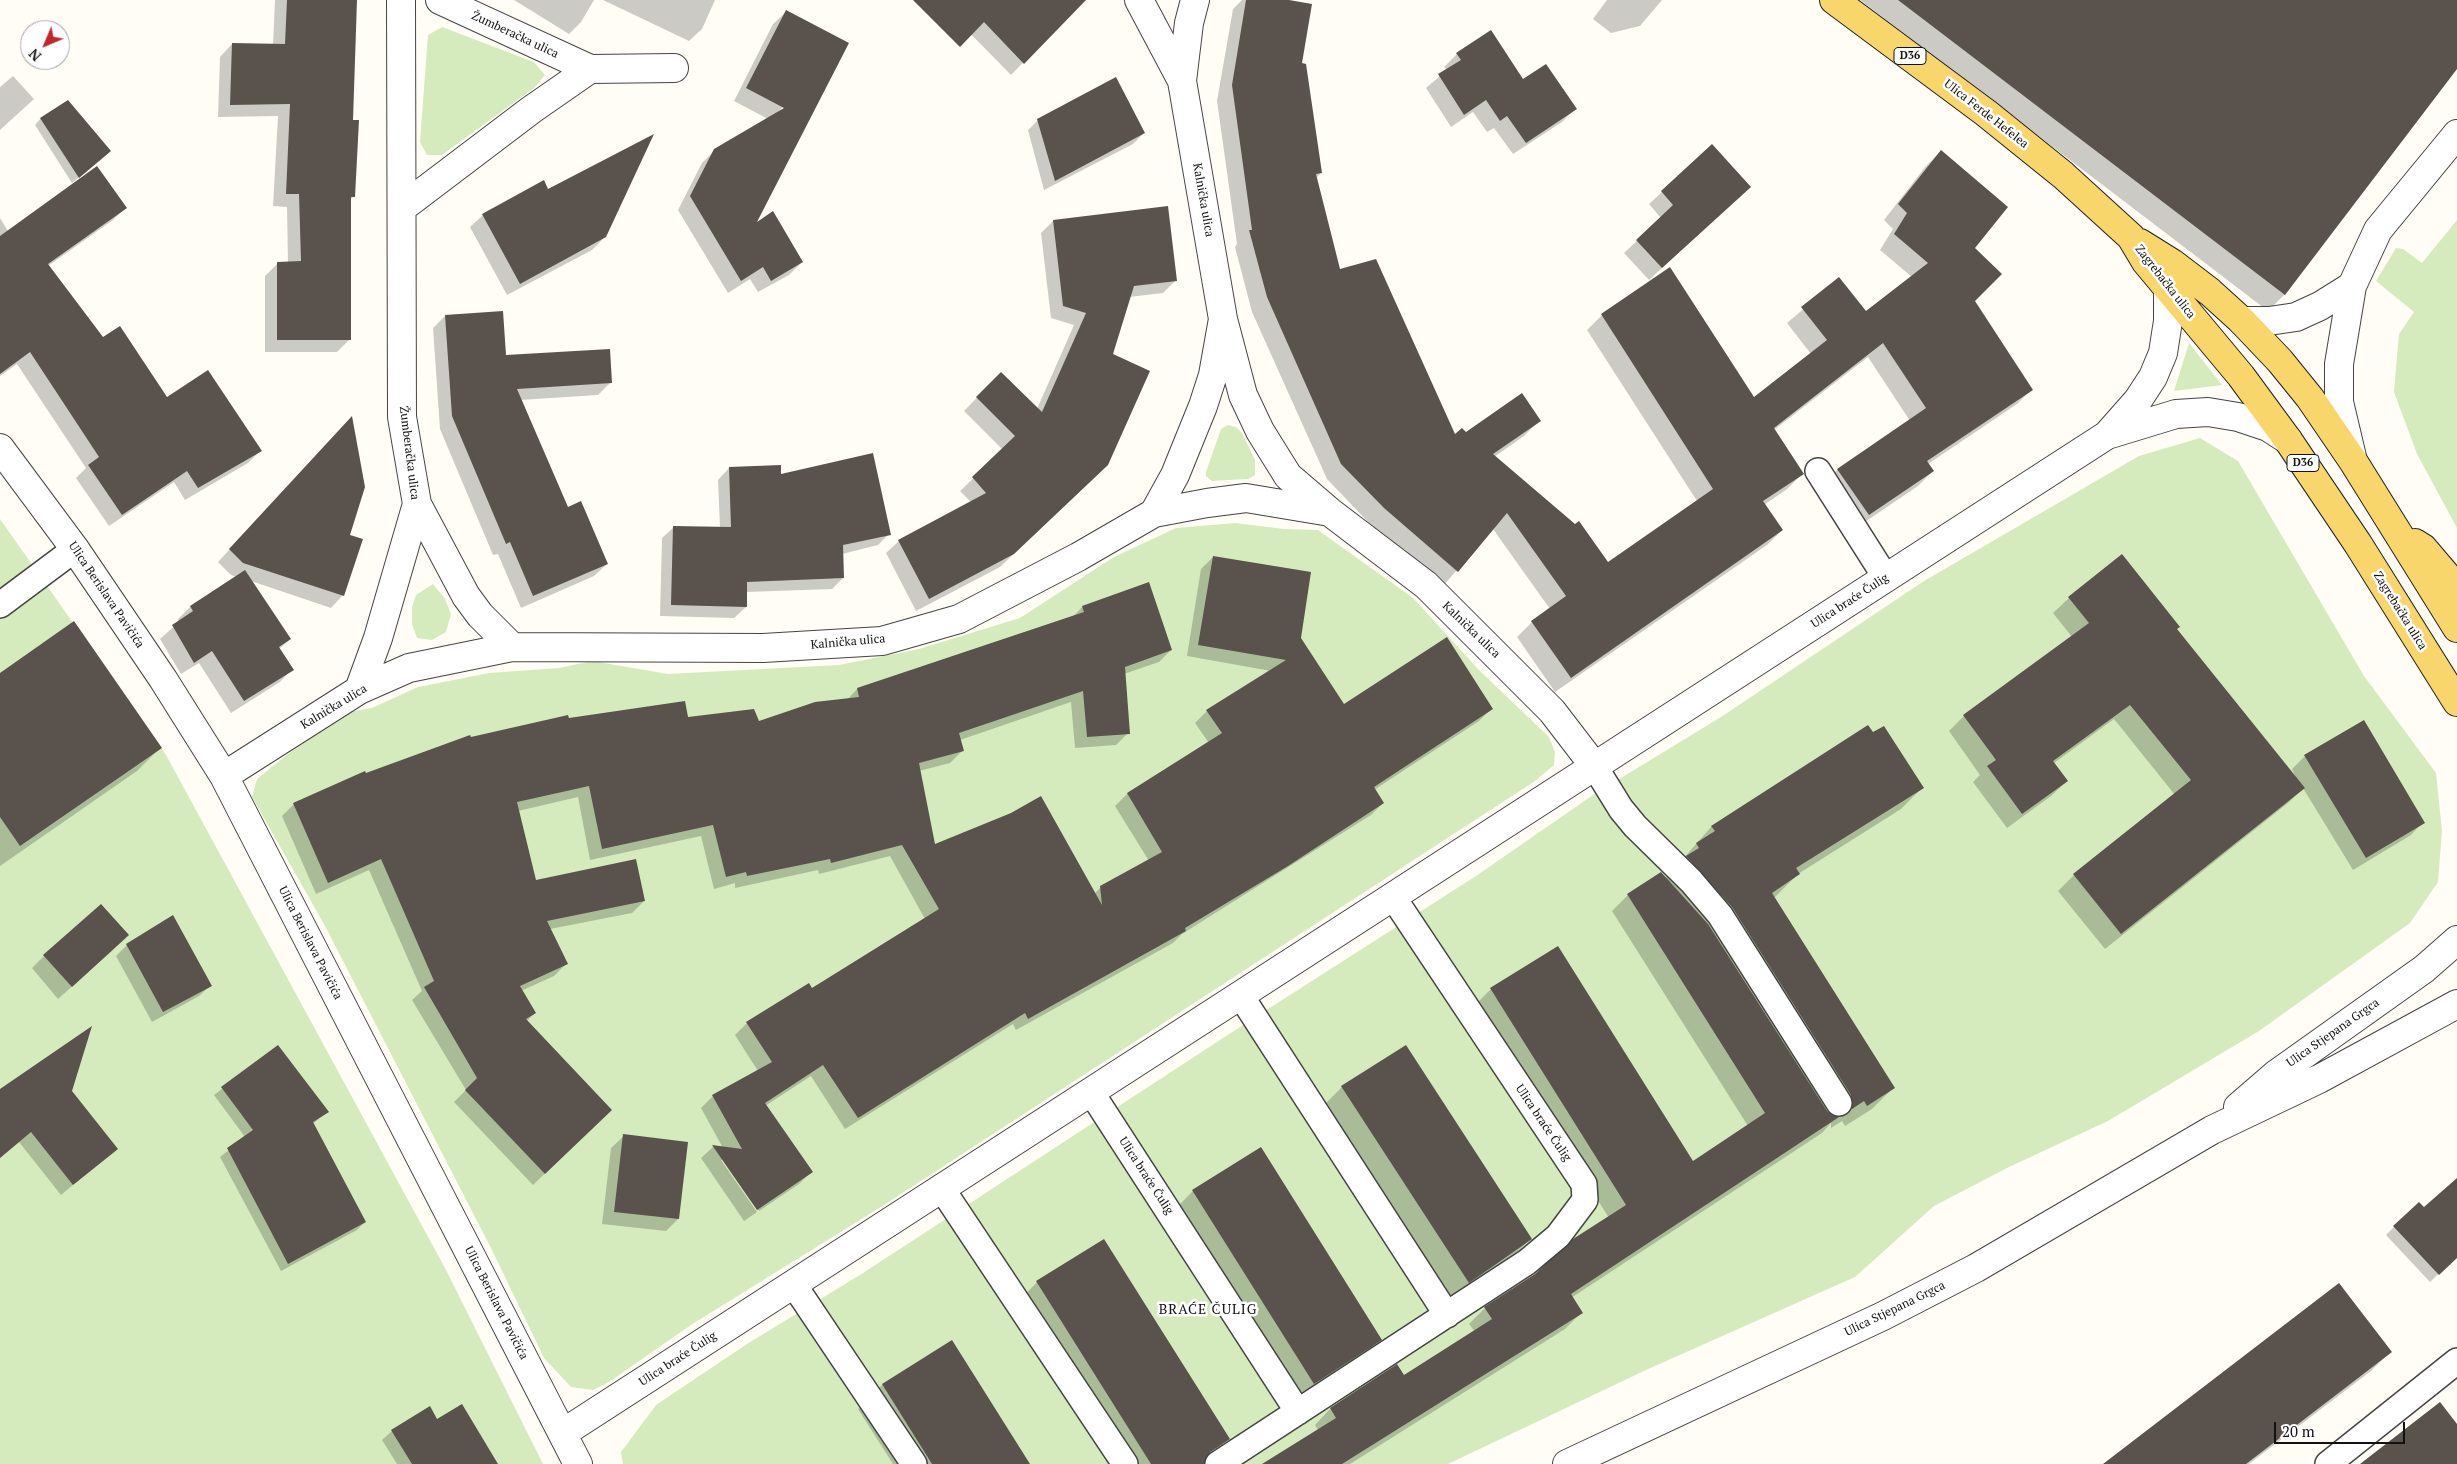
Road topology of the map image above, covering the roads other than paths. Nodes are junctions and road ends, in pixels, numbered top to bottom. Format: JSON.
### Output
{"nodes":[{"id":1,"x":402,"y":0,"type":"edge"},
{"id":2,"x":440,"y":0,"type":"edge"},
{"id":3,"x":1139,"y":0,"type":"edge"},
{"id":4,"x":1195,"y":0,"type":"edge"},
{"id":5,"x":1834,"y":0,"type":"edge"},
{"id":6,"x":674,"y":68,"type":"dead end"},
{"id":7,"x":590,"y":70,"type":"junction"},
{"id":8,"x":1182,"y":80,"type":"junction"},
{"id":9,"x":2457,"y":134,"type":"edge"},
{"id":10,"x":403,"y":207,"type":"junction"},
{"id":11,"x":2131,"y":237,"type":"junction"},
{"id":12,"x":2352,"y":286,"type":"junction"},
{"id":13,"x":2168,"y":289,"type":"junction"},
{"id":14,"x":1223,"y":319,"type":"junction"},
{"id":15,"x":2242,"y":321,"type":"junction"},
{"id":16,"x":2107,"y":435,"type":"junction"},
{"id":17,"x":2288,"y":440,"type":"junction"},
{"id":18,"x":0,"y":448,"type":"edge"},
{"id":19,"x":2353,"y":461,"type":"junction"},
{"id":20,"x":1818,"y":471,"type":"dead end"},
{"id":21,"x":416,"y":504,"type":"junction"},
{"id":22,"x":1330,"y":512,"type":"junction"},
{"id":23,"x":1154,"y":513,"type":"junction"},
{"id":24,"x":2396,"y":531,"type":"junction"},
{"id":25,"x":75,"y":549,"type":"junction"},
{"id":26,"x":1886,"y":578,"type":"junction"},
{"id":27,"x":2457,"y":588,"type":"edge"},
{"id":28,"x":0,"y":605,"type":"edge"},
{"id":29,"x":2457,"y":628,"type":"edge"},
{"id":30,"x":512,"y":647,"type":"junction"},
{"id":31,"x":359,"y":690,"type":"junction"},
{"id":32,"x":2457,"y":702,"type":"edge"},
{"id":33,"x":1595,"y":767,"type":"junction"},
{"id":34,"x":224,"y":776,"type":"junction"},
{"id":35,"x":1393,"y":897,"type":"junction"},
{"id":36,"x":2457,"y":940,"type":"edge"},
{"id":37,"x":1240,"y":996,"type":"junction"},
{"id":38,"x":2457,"y":1004,"type":"edge"},
{"id":39,"x":1091,"y":1092,"type":"junction"},
{"id":40,"x":1840,"y":1103,"type":"dead end"},
{"id":41,"x":2212,"y":1130,"type":"junction"},
{"id":42,"x":942,"y":1189,"type":"junction"},
{"id":43,"x":794,"y":1285,"type":"junction"},
{"id":44,"x":1448,"y":1315,"type":"junction"},
{"id":45,"x":2457,"y":1361,"type":"edge"},
{"id":46,"x":1298,"y":1412,"type":"junction"},
{"id":47,"x":563,"y":1434,"type":"junction"},
{"id":48,"x":578,"y":1464,"type":"edge"},
{"id":49,"x":914,"y":1464,"type":"edge"},
{"id":50,"x":1125,"y":1464,"type":"edge"},
{"id":51,"x":1218,"y":1464,"type":"edge"},
{"id":52,"x":1567,"y":1464,"type":"edge"},
{"id":53,"x":2328,"y":1464,"type":"edge"}],
"edges":[{"from":1,"to":10,"type":"street","name":"Žumberačka ulica"},
{"from":2,"to":7,"type":"street","name":"Žumberačka ulica"},
{"from":3,"to":8,"type":"street","name":"Kalnička ulica"},
{"from":4,"to":8,"type":"street","name":"Kalnička ulica"},
{"from":5,"to":11,"type":"main road","name":"Ulica Ferde Hefelea","number":"D36"},
{"from":6,"to":7,"type":"street","name":"Žumberačka ulica"},
{"from":7,"to":10,"type":"street"},
{"from":8,"to":14,"type":"street","name":"Kalnička ulica"},
{"from":9,"to":12,"type":"street"},
{"from":10,"to":21,"type":"street","name":"Žumberačka ulica"},
{"from":11,"to":13,"type":"main road","name":"Zagrebačka ulica","number":"D36"},
{"from":11,"to":15,"type":"main road","name":"Zagrebačka ulica","number":"D36"},
{"from":12,"to":15,"type":"street"},
{"from":12,"to":19,"type":"street"},
{"from":13,"to":16,"type":"street","name":"Ulica braće Čulig"},
{"from":13,"to":17,"type":"main road","name":"Zagrebačka ulica","number":"D36"},
{"from":14,"to":22,"type":"street","name":"Kalnička ulica"},
{"from":14,"to":23,"type":"street","name":"Kalnička ulica"},
{"from":15,"to":19,"type":"main road","name":"Zagrebačka ulica","number":"D36"},
{"from":16,"to":17,"type":"street","name":"Ulica braće Čulig"},
{"from":16,"to":26,"type":"street","name":"Ulica braće Čulig"},
{"from":17,"to":32,"type":"main road","name":"Zagrebačka ulica","number":"D36"},
{"from":18,"to":25,"type":"street","name":"Ulica Berislava Pavičića"},
{"from":19,"to":24,"type":"main road","name":"Zagrebačka ulica","number":"D36"},
{"from":20,"to":26,"type":"lane"},
{"from":21,"to":30,"type":"street"},
{"from":21,"to":31,"type":"street","name":"Žumberačka ulica"},
{"from":22,"to":23,"type":"street","name":"Kalnička ulica"},
{"from":22,"to":33,"type":"street","name":"Kalnička ulica"},
{"from":23,"to":30,"type":"street","name":"Kalnička ulica"},
{"from":24,"to":27,"type":"main road"},
{"from":24,"to":29,"type":"main road","name":"Zagrebačka ulica","number":"D36"},
{"from":25,"to":28,"type":"lane"},
{"from":25,"to":34,"type":"street","name":"Ulica Berislava Pavičića"},
{"from":26,"to":33,"type":"street","name":"Ulica braće Čulig"},
{"from":30,"to":31,"type":"street","name":"Kalnička ulica"},
{"from":31,"to":34,"type":"street","name":"Kalnička ulica"},
{"from":33,"to":35,"type":"street","name":"Ulica braće Čulig"},
{"from":33,"to":40,"type":"lane"},
{"from":34,"to":47,"type":"street","name":"Ulica Berislava Pavičića"},
{"from":35,"to":37,"type":"street","name":"Ulica braće Čulig"},
{"from":35,"to":44,"type":"lane","name":"Ulica braće Čulig"},
{"from":36,"to":41,"type":"street","name":"Ulica Stjepana Grgca"},
{"from":37,"to":39,"type":"street","name":"Ulica braće Čulig"},
{"from":37,"to":44,"type":"lane"},
{"from":38,"to":41,"type":"street","name":"Ulica Stjepana Grgca"},
{"from":39,"to":42,"type":"street","name":"Ulica braće Čulig"},
{"from":39,"to":46,"type":"lane","name":"Ulica braće Čulig"},
{"from":41,"to":52,"type":"street","name":"Ulica Stjepana Grgca"},
{"from":42,"to":43,"type":"street","name":"Ulica braće Čulig"},
{"from":42,"to":50,"type":"lane"},
{"from":43,"to":47,"type":"street","name":"Ulica braće Čulig"},
{"from":43,"to":49,"type":"lane"},
{"from":44,"to":46,"type":"lane","name":"Ulica braće Čulig"},
{"from":45,"to":53,"type":"lane"},
{"from":46,"to":51,"type":"lane","name":"Ulica braće Čulig"},
{"from":47,"to":48,"type":"street","name":"Ulica Berislava Pavičića"}]}
